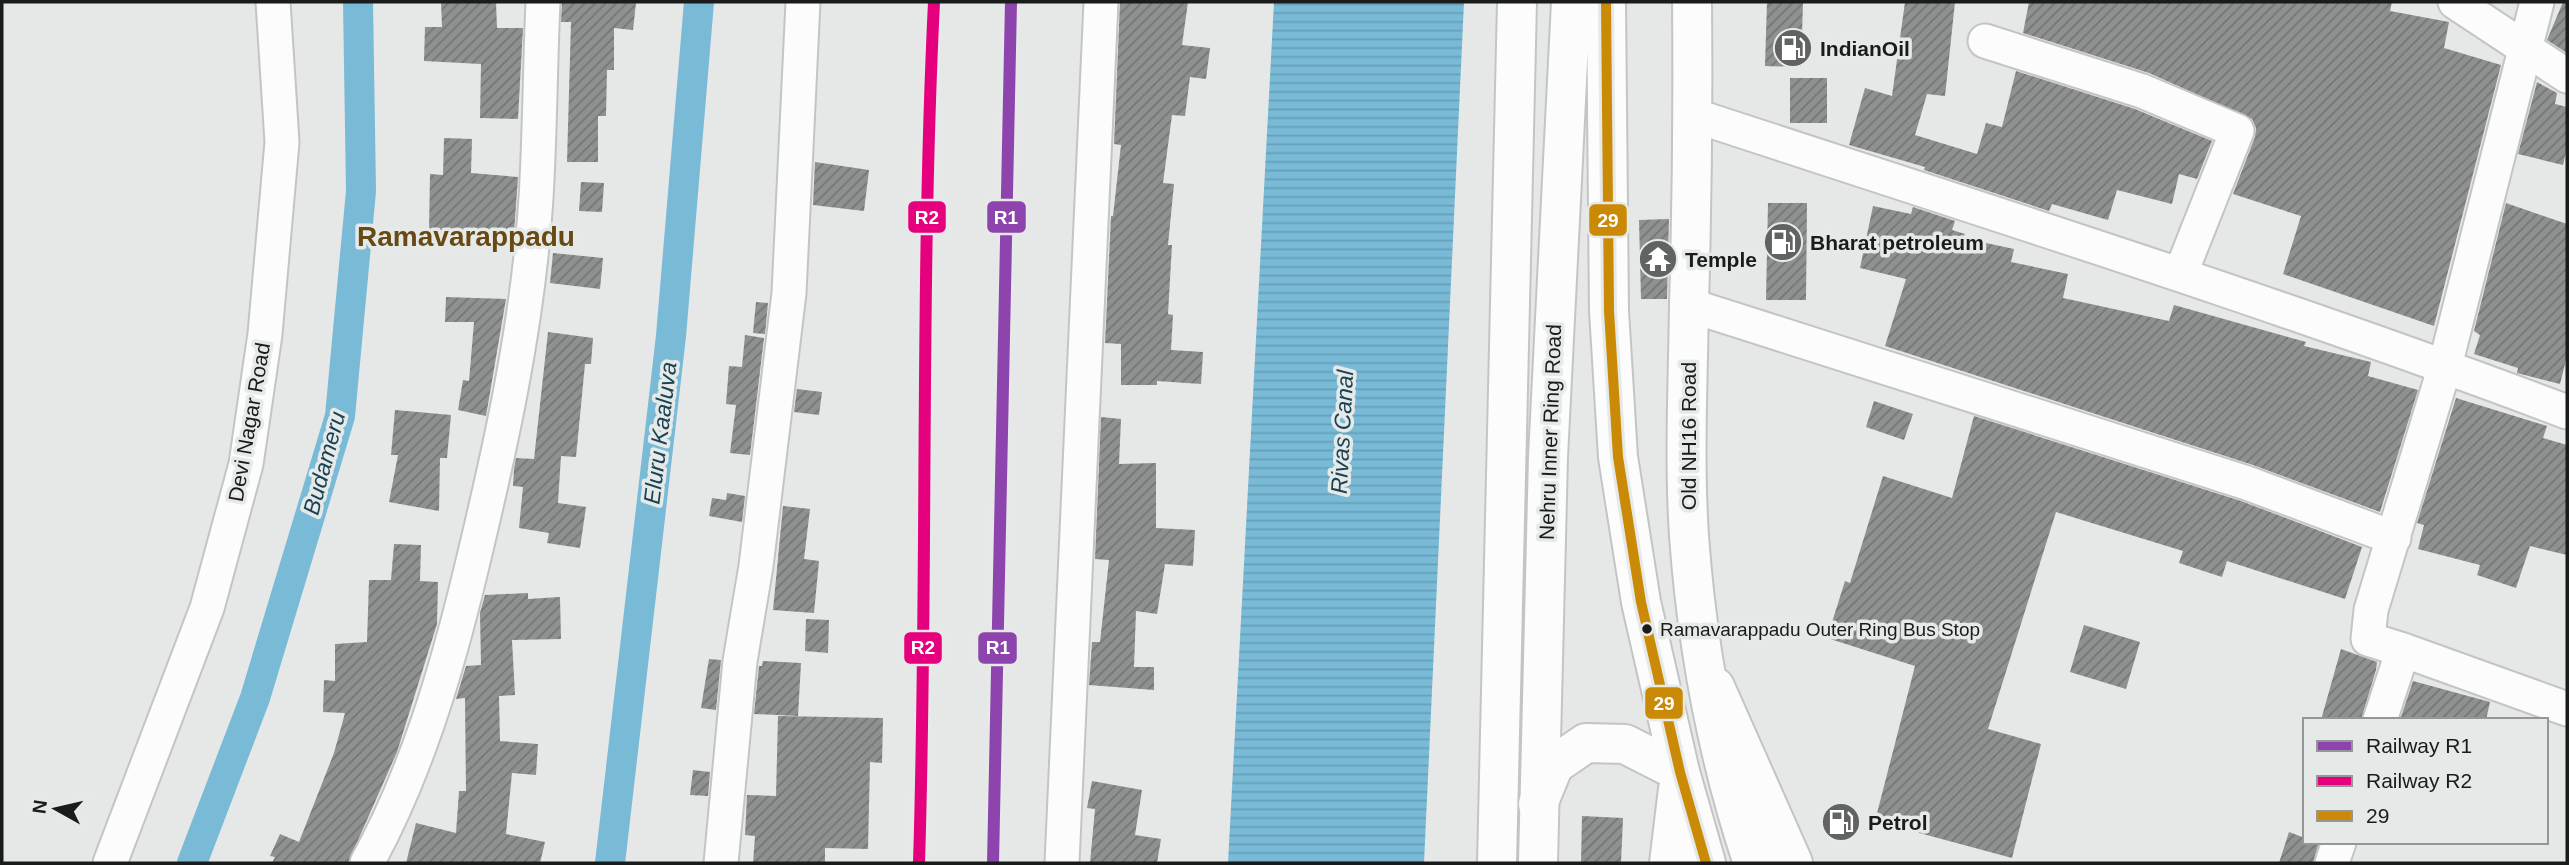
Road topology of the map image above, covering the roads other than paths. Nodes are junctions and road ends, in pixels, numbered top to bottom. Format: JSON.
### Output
{"nodes":[{"id":1,"x":273,"y":2,"type":"edge"},
{"id":2,"x":543,"y":2,"type":"edge"},
{"id":3,"x":803,"y":2,"type":"edge"},
{"id":4,"x":1101,"y":2,"type":"edge"},
{"id":5,"x":1517,"y":2,"type":"edge"},
{"id":6,"x":1571,"y":2,"type":"edge"},
{"id":7,"x":1606,"y":2,"type":"edge"},
{"id":8,"x":1692,"y":2,"type":"edge"},
{"id":9,"x":2455,"y":2,"type":"edge"},
{"id":10,"x":2537,"y":2,"type":"edge"},
{"id":11,"x":1986,"y":41,"type":"dead end"},
{"id":12,"x":2525,"y":47,"type":"junction"},
{"id":13,"x":2567,"y":76,"type":"edge"},
{"id":14,"x":1693,"y":115,"type":"junction"},
{"id":15,"x":2180,"y":275,"type":"junction"},
{"id":16,"x":1689,"y":305,"type":"junction"},
{"id":17,"x":2445,"y":366,"type":"junction"},
{"id":18,"x":2567,"y":412,"type":"edge"},
{"id":19,"x":2394,"y":538,"type":"junction"},
{"id":20,"x":2403,"y":650,"type":"junction"},
{"id":21,"x":1706,"y":666,"type":"junction"},
{"id":22,"x":2567,"y":709,"type":"edge"},
{"id":23,"x":2381,"y":718,"type":"edge"},
{"id":24,"x":1681,"y":772,"type":"junction"},
{"id":25,"x":1538,"y":834,"type":"edge"},
{"id":26,"x":2338,"y":844,"type":"edge"},
{"id":27,"x":376,"y":859,"type":"edge"},
{"id":28,"x":110,"y":863,"type":"edge"},
{"id":29,"x":721,"y":863,"type":"edge"},
{"id":30,"x":1062,"y":863,"type":"edge"},
{"id":31,"x":1497,"y":863,"type":"edge"},
{"id":32,"x":1669,"y":863,"type":"edge"},
{"id":33,"x":1706,"y":863,"type":"edge"},
{"id":34,"x":1753,"y":863,"type":"edge"},
{"id":35,"x":1793,"y":863,"type":"edge"},
{"id":36,"x":2332,"y":863,"type":"edge"}],
"edges":[{"from":1,"to":28,"type":"street","name":"Devi Nagar Road"},
{"from":2,"to":27,"type":"street"},
{"from":3,"to":29,"type":"street"},
{"from":4,"to":30,"type":"street"},
{"from":5,"to":31,"type":"main road","name":"Nehru Inner Ring Road"},
{"from":6,"to":25,"type":"main road","name":"Nehru Inner Ring Road"},
{"from":7,"to":24,"type":"main road"},
{"from":8,"to":14,"type":"main road","name":"Old NH16 Road"},
{"from":9,"to":12,"type":"street"},
{"from":10,"to":12,"type":"street"},
{"from":11,"to":15,"type":"street"},
{"from":12,"to":13,"type":"street"},
{"from":12,"to":17,"type":"street"},
{"from":14,"to":15,"type":"street"},
{"from":14,"to":16,"type":"main road","name":"Old NH16 Road"},
{"from":15,"to":17,"type":"street"},
{"from":16,"to":19,"type":"street"},
{"from":16,"to":21,"type":"main road","name":"Old NH16 Road"},
{"from":17,"to":18,"type":"street"},
{"from":17,"to":19,"type":"street"},
{"from":19,"to":20,"type":"street"},
{"from":20,"to":22,"type":"street"},
{"from":20,"to":23,"type":"street"},
{"from":21,"to":34,"type":"main road","name":"Old NH16 Road"},
{"from":21,"to":35,"type":"main road"},
{"from":24,"to":25,"type":"main road"},
{"from":24,"to":32,"type":"main road"},
{"from":24,"to":33,"type":"main road"},
{"from":26,"to":36,"type":"street"}]}
